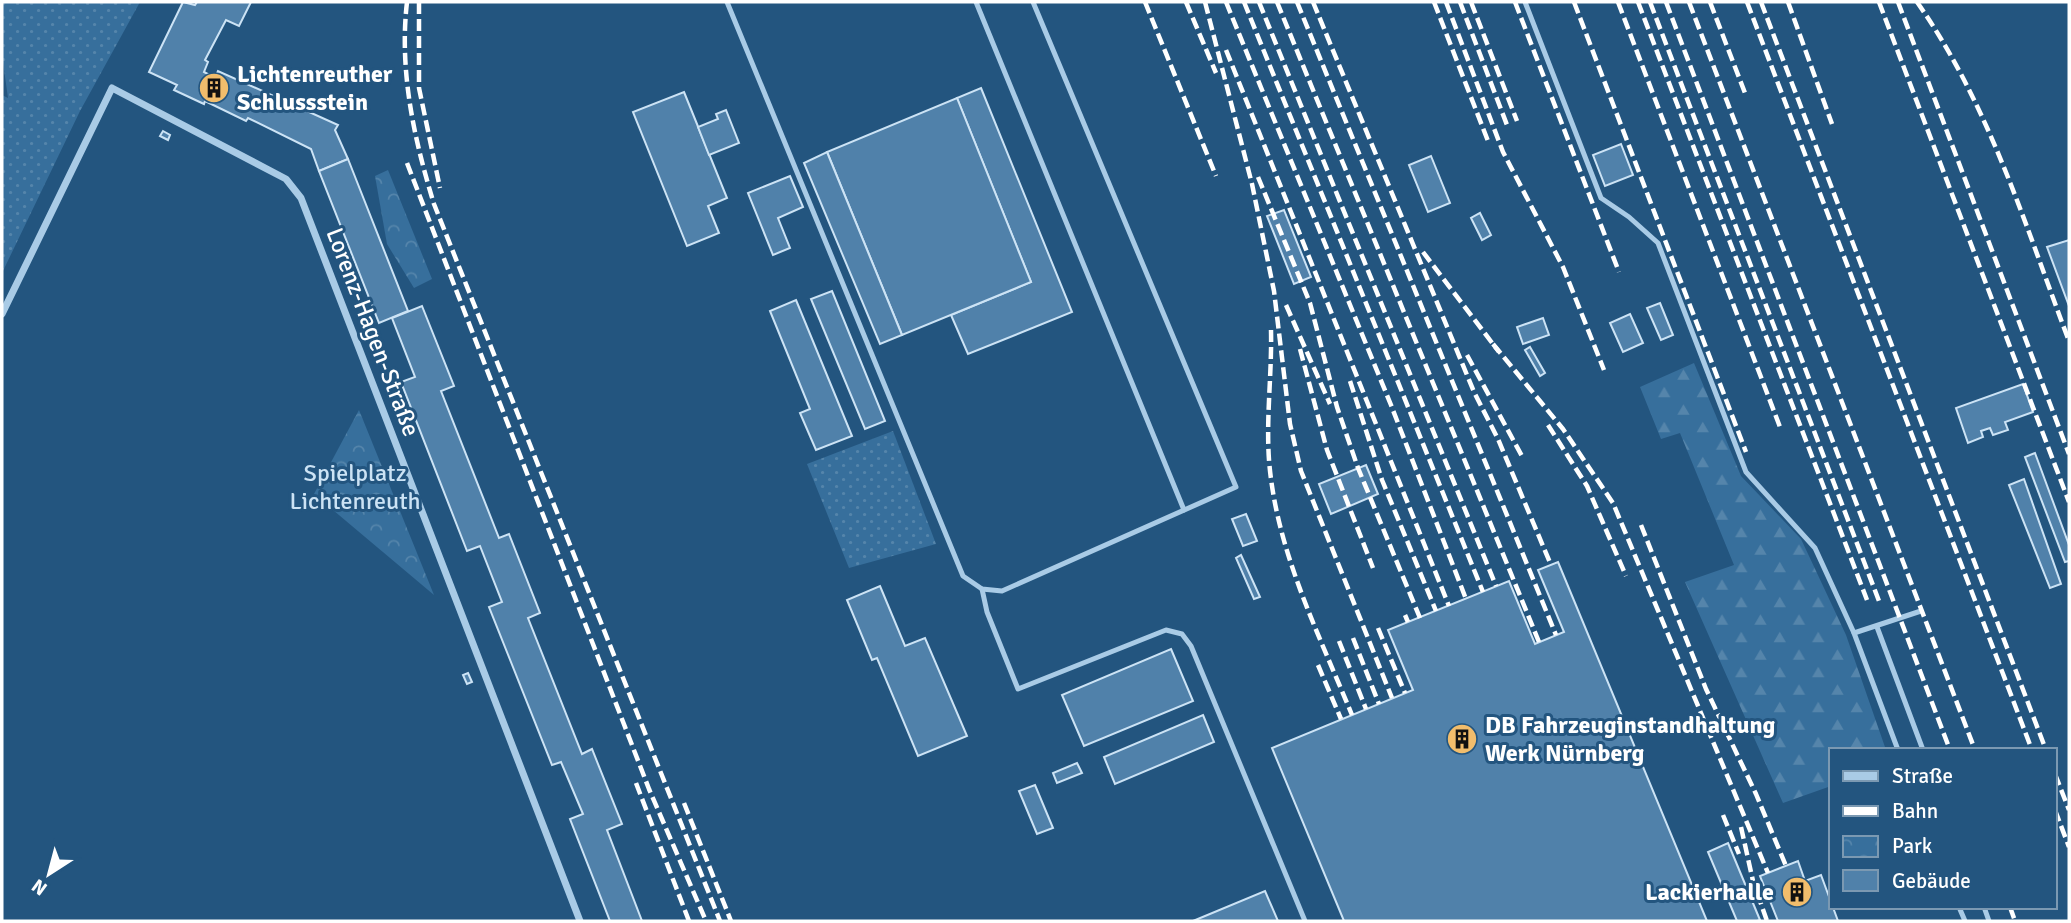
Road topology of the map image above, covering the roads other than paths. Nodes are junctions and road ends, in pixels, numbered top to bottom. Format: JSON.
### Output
{"nodes":[{"id":1,"x":727,"y":2,"type":"edge"},
{"id":2,"x":976,"y":2,"type":"edge"},
{"id":3,"x":1033,"y":2,"type":"edge"},
{"id":4,"x":1525,"y":2,"type":"edge"},
{"id":5,"x":2,"y":314,"type":"edge"},
{"id":6,"x":1184,"y":510,"type":"junction"},
{"id":7,"x":982,"y":589,"type":"junction"},
{"id":8,"x":1921,"y":611,"type":"dead end"},
{"id":9,"x":1877,"y":627,"type":"junction"},
{"id":10,"x":1854,"y":633,"type":"junction"},
{"id":11,"x":1897,"y":748,"type":"edge"},
{"id":12,"x":1922,"y":748,"type":"edge"},
{"id":13,"x":580,"y":921,"type":"edge"},
{"id":14,"x":1305,"y":921,"type":"edge"}],
"edges":[{"from":1,"to":7,"type":"lane"},
{"from":2,"to":6,"type":"lane"},
{"from":3,"to":6,"type":"lane"},
{"from":4,"to":10,"type":"lane"},
{"from":5,"to":13,"type":"street","name":"Lorenz-Hagen-Straße"},
{"from":6,"to":7,"type":"lane"},
{"from":7,"to":14,"type":"lane"},
{"from":8,"to":9,"type":"lane"},
{"from":9,"to":10,"type":"lane"},
{"from":9,"to":12,"type":"lane"},
{"from":10,"to":11,"type":"lane"}]}
